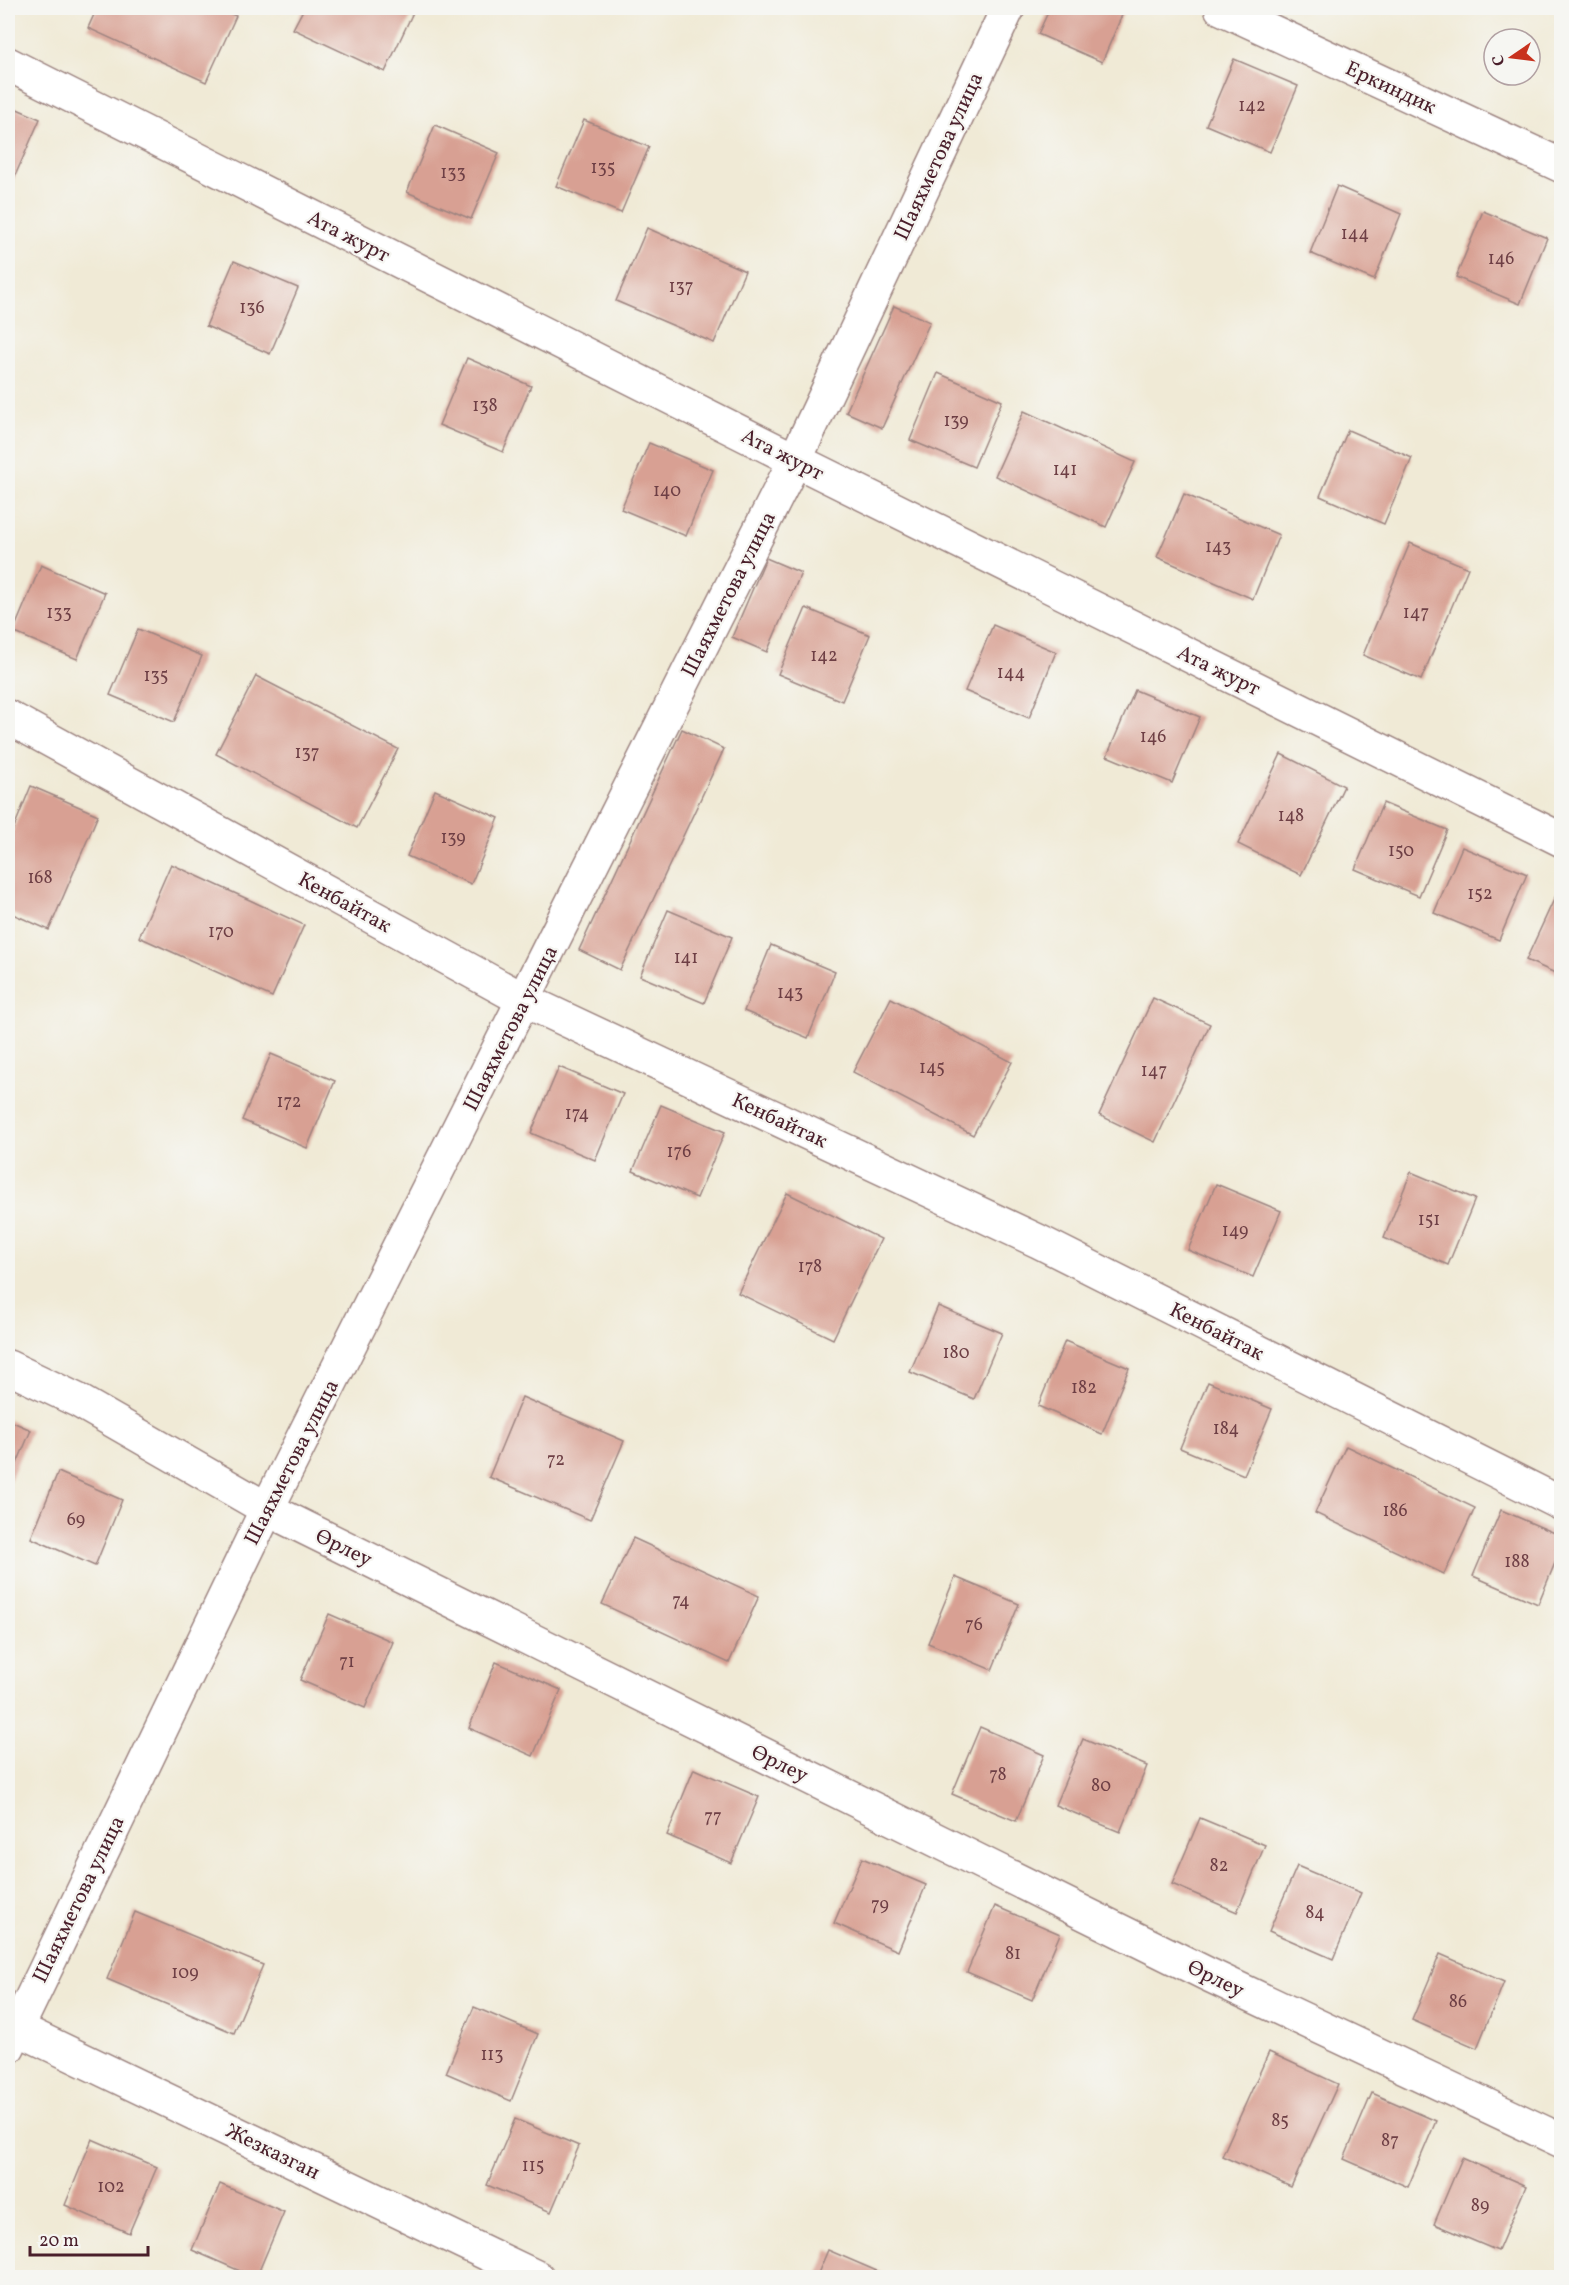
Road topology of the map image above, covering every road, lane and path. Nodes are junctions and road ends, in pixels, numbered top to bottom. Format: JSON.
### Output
{"nodes":[{"id":1,"x":1008,"y":8,"type":"edge"},
{"id":2,"x":1221,"y":8,"type":"edge"},
{"id":3,"x":8,"y":64,"type":"edge"},
{"id":4,"x":1562,"y":166,"type":"edge"},
{"id":5,"x":795,"y":460,"type":"junction"},
{"id":6,"x":8,"y":717,"type":"edge"},
{"id":7,"x":1562,"y":840,"type":"edge"},
{"id":8,"x":524,"y":1000,"type":"junction"},
{"id":9,"x":8,"y":1367,"type":"edge"},
{"id":10,"x":1562,"y":1504,"type":"edge"},
{"id":11,"x":267,"y":1509,"type":"junction"},
{"id":12,"x":10,"y":2033,"type":"edge"},
{"id":13,"x":1562,"y":2141,"type":"edge"},
{"id":14,"x":538,"y":2277,"type":"edge"}],
"edges":[{"from":1,"to":5,"type":"street","name":"Шаяхметова улица"},
{"from":2,"to":4,"type":"street","name":"Еркиндик"},
{"from":3,"to":5,"type":"street","name":"Ата журт"},
{"from":5,"to":7,"type":"street","name":"Ата журт"},
{"from":5,"to":8,"type":"street","name":"Шаяхметова улица"},
{"from":6,"to":8,"type":"street","name":"Кенбайтак"},
{"from":8,"to":10,"type":"street","name":"Кенбайтак"},
{"from":8,"to":11,"type":"street","name":"Шаяхметова улица"},
{"from":9,"to":11,"type":"street","name":"Өрлеу"},
{"from":11,"to":12,"type":"street","name":"Шаяхметова улица"},
{"from":11,"to":13,"type":"street","name":"Өрлеу"},
{"from":12,"to":14,"type":"street","name":"Жезказган"}]}
